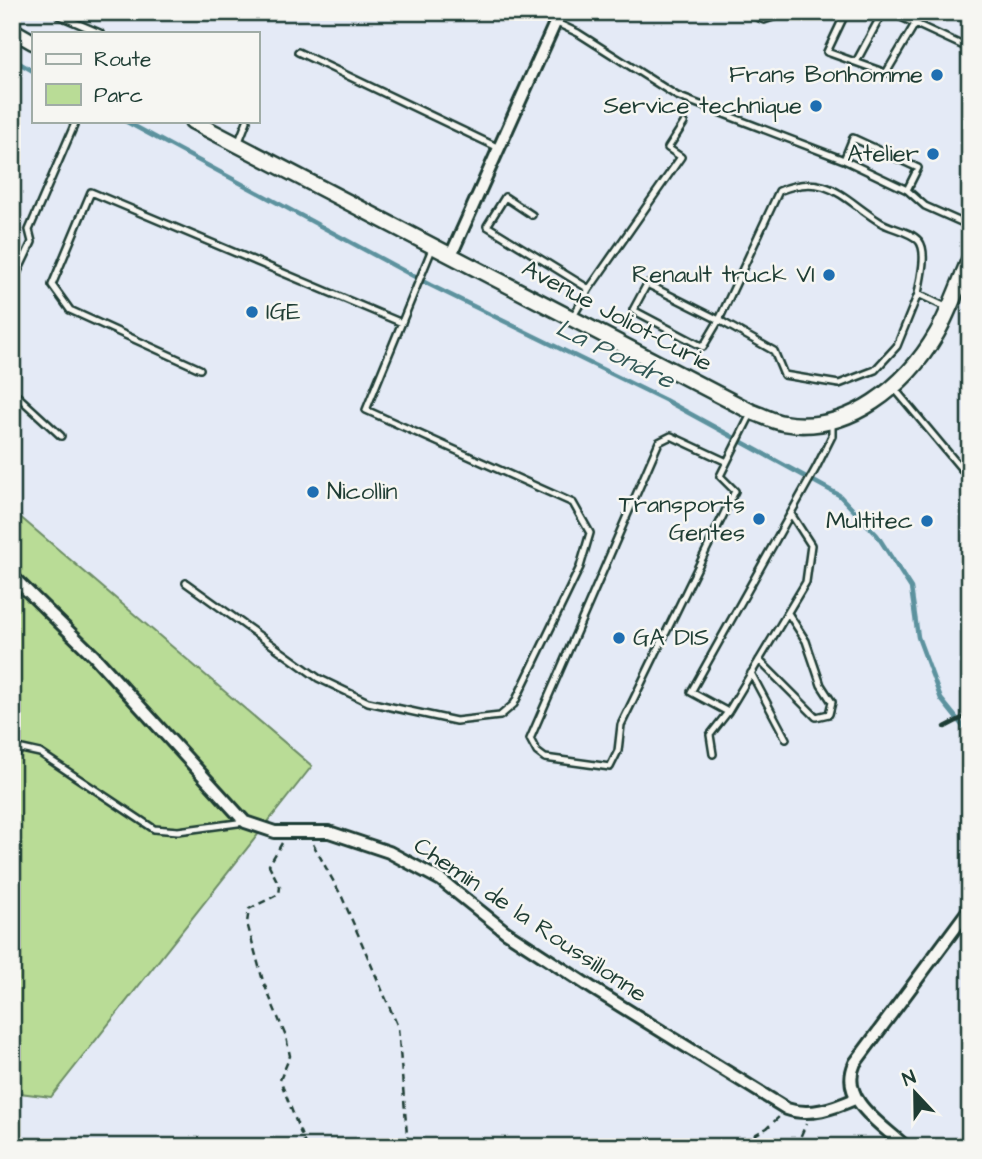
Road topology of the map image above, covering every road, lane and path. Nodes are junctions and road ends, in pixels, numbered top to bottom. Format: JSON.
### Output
{"nodes":[{"id":1,"x":53,"y":12,"type":"edge"},
{"id":2,"x":534,"y":12,"type":"edge"},
{"id":3,"x":745,"y":12,"type":"edge"},
{"id":4,"x":788,"y":12,"type":"edge"},
{"id":5,"x":845,"y":12,"type":"edge"},
{"id":6,"x":883,"y":12,"type":"edge"},
{"id":7,"x":890,"y":12,"type":"edge"},
{"id":8,"x":61,"y":14,"type":"edge"},
{"id":9,"x":558,"y":17,"type":"edge"},
{"id":10,"x":915,"y":24,"type":"junction"},
{"id":11,"x":12,"y":30,"type":"edge"},
{"id":12,"x":98,"y":32,"type":"edge"},
{"id":13,"x":32,"y":41,"type":"edge"},
{"id":14,"x":970,"y":49,"type":"edge"},
{"id":15,"x":298,"y":52,"type":"dead end"},
{"id":16,"x":856,"y":62,"type":"junction"},
{"id":17,"x":76,"y":122,"type":"edge"},
{"id":18,"x":198,"y":122,"type":"edge"},
{"id":19,"x":247,"y":122,"type":"edge"},
{"id":20,"x":684,"y":123,"type":"dead end"},
{"id":21,"x":238,"y":144,"type":"junction"},
{"id":22,"x":499,"y":148,"type":"junction"},
{"id":23,"x":844,"y":160,"type":"junction"},
{"id":24,"x":907,"y":190,"type":"junction"},
{"id":25,"x":532,"y":215,"type":"dead end"},
{"id":26,"x":970,"y":226,"type":"edge"},
{"id":27,"x":434,"y":246,"type":"junction"},
{"id":28,"x":451,"y":255,"type":"junction"},
{"id":29,"x":970,"y":258,"type":"edge"},
{"id":30,"x":12,"y":284,"type":"edge"},
{"id":31,"x":589,"y":289,"type":"junction"},
{"id":32,"x":918,"y":294,"type":"junction"},
{"id":33,"x":948,"y":308,"type":"junction"},
{"id":34,"x":572,"y":318,"type":"junction"},
{"id":35,"x":719,"y":320,"type":"junction"},
{"id":36,"x":402,"y":323,"type":"junction"},
{"id":37,"x":200,"y":369,"type":"dead end"},
{"id":38,"x":894,"y":388,"type":"junction"},
{"id":39,"x":12,"y":391,"type":"edge"},
{"id":40,"x":752,"y":412,"type":"junction"},
{"id":41,"x":832,"y":419,"type":"junction"},
{"id":42,"x":61,"y":436,"type":"dead end"},
{"id":43,"x":727,"y":462,"type":"junction"},
{"id":44,"x":970,"y":479,"type":"edge"},
{"id":45,"x":791,"y":514,"type":"junction"},
{"id":46,"x":12,"y":576,"type":"edge"},
{"id":47,"x":187,"y":583,"type":"dead end"},
{"id":48,"x":788,"y":612,"type":"junction"},
{"id":49,"x":759,"y":660,"type":"junction"},
{"id":50,"x":751,"y":673,"type":"junction"},
{"id":51,"x":728,"y":712,"type":"junction"},
{"id":52,"x":786,"y":739,"type":"dead end"},
{"id":53,"x":713,"y":754,"type":"dead end"},
{"id":54,"x":12,"y":756,"type":"edge"},
{"id":55,"x":245,"y":822,"type":"junction"},
{"id":56,"x":289,"y":832,"type":"junction"},
{"id":57,"x":307,"y":832,"type":"junction"},
{"id":58,"x":970,"y":908,"type":"edge"},
{"id":59,"x":855,"y":1099,"type":"junction"},
{"id":60,"x":787,"y":1110,"type":"junction"},
{"id":61,"x":811,"y":1112,"type":"junction"},
{"id":62,"x":306,"y":1147,"type":"edge"},
{"id":63,"x":408,"y":1147,"type":"edge"},
{"id":64,"x":733,"y":1147,"type":"edge"},
{"id":65,"x":796,"y":1147,"type":"edge"},
{"id":66,"x":906,"y":1147,"type":"edge"}],
"edges":[{"from":1,"to":8,"type":"lane"},
{"from":2,"to":9,"type":"lane"},
{"from":3,"to":4,"type":"lane"},
{"from":5,"to":16,"type":"lane"},
{"from":6,"to":16,"type":"lane"},
{"from":7,"to":10,"type":"lane"},
{"from":8,"to":12,"type":"lane"},
{"from":9,"to":22,"type":"street"},
{"from":9,"to":23,"type":"lane"},
{"from":10,"to":14,"type":"lane"},
{"from":10,"to":16,"type":"lane"},
{"from":11,"to":13,"type":"street"},
{"from":15,"to":22,"type":"lane"},
{"from":17,"to":30,"type":"lane"},
{"from":18,"to":21,"type":"street","name":"Avenue Joliot-Curie"},
{"from":19,"to":21,"type":"lane"},
{"from":20,"to":31,"type":"lane"},
{"from":21,"to":27,"type":"street","name":"Avenue Joliot-Curie"},
{"from":22,"to":28,"type":"street"},
{"from":23,"to":24,"type":"lane"},
{"from":23,"to":24,"type":"lane"},
{"from":24,"to":26,"type":"lane"},
{"from":25,"to":31,"type":"lane"},
{"from":27,"to":28,"type":"street","name":"Avenue Joliot-Curie"},
{"from":27,"to":36,"type":"lane"},
{"from":28,"to":34,"type":"street","name":"Avenue Joliot-Curie"},
{"from":29,"to":33,"type":"street","name":"Avenue Joliot-Curie"},
{"from":31,"to":34,"type":"lane"},
{"from":32,"to":33,"type":"lane"},
{"from":32,"to":35,"type":"lane"},
{"from":32,"to":35,"type":"lane"},
{"from":33,"to":38,"type":"street","name":"Avenue Joliot-Curie"},
{"from":34,"to":40,"type":"street","name":"Avenue Joliot-Curie"},
{"from":35,"to":35,"type":"lane"},
{"from":36,"to":37,"type":"lane"},
{"from":36,"to":47,"type":"lane"},
{"from":38,"to":41,"type":"street","name":"Avenue Joliot-Curie"},
{"from":38,"to":44,"type":"lane"},
{"from":39,"to":42,"type":"lane"},
{"from":40,"to":41,"type":"street","name":"Avenue Joliot-Curie"},
{"from":40,"to":43,"type":"lane"},
{"from":41,"to":45,"type":"lane"},
{"from":43,"to":43,"type":"lane"},
{"from":45,"to":48,"type":"lane"},
{"from":45,"to":51,"type":"lane"},
{"from":46,"to":55,"type":"street"},
{"from":48,"to":49,"type":"lane"},
{"from":48,"to":49,"type":"lane"},
{"from":49,"to":50,"type":"lane"},
{"from":50,"to":51,"type":"lane"},
{"from":50,"to":52,"type":"lane"},
{"from":51,"to":53,"type":"lane"},
{"from":54,"to":55,"type":"lane"},
{"from":55,"to":56,"type":"street","name":"Chemin de la Roussillonne"},
{"from":56,"to":57,"type":"street","name":"Chemin de la Roussillonne"},
{"from":56,"to":62,"type":"path"},
{"from":57,"to":60,"type":"street","name":"Chemin de la Roussillonne"},
{"from":57,"to":63,"type":"path"},
{"from":58,"to":59,"type":"street"},
{"from":59,"to":61,"type":"street","name":"Chemin de la Roussillonne"},
{"from":59,"to":66,"type":"street"},
{"from":60,"to":61,"type":"street","name":"Chemin de la Roussillonne"},
{"from":60,"to":64,"type":"path"},
{"from":61,"to":65,"type":"path"}]}
